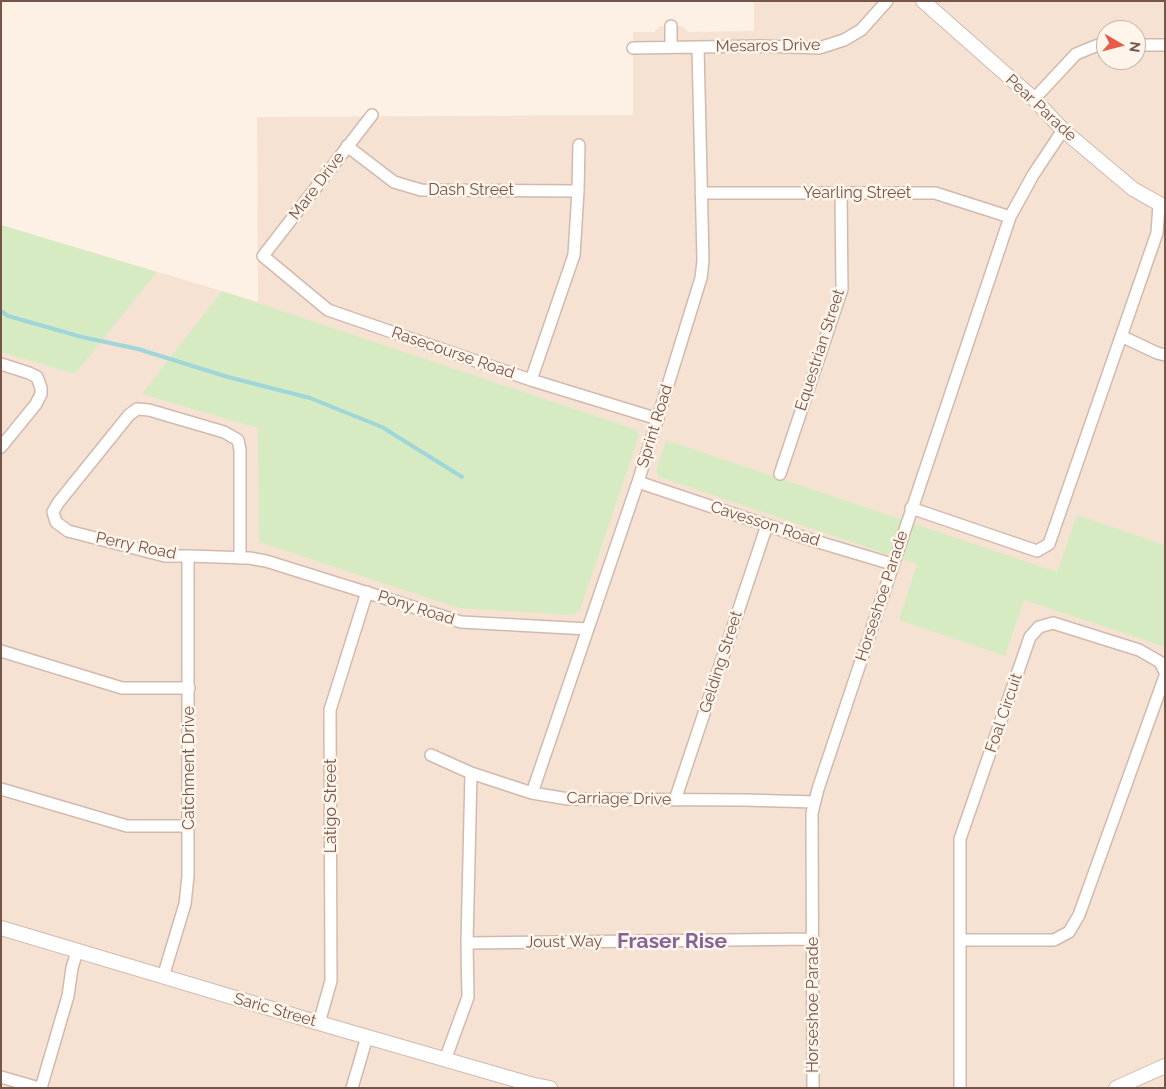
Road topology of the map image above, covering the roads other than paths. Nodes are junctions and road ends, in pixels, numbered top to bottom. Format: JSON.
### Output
{"nodes":[{"id":1,"x":887,"y":1,"type":"edge"},
{"id":2,"x":932,"y":4,"type":"edge"},
{"id":3,"x":671,"y":26,"type":"dead end"},
{"id":4,"x":1146,"y":45,"type":"edge"},
{"id":5,"x":1165,"y":45,"type":"edge"},
{"id":6,"x":1096,"y":46,"type":"edge"},
{"id":7,"x":671,"y":47,"type":"junction"},
{"id":8,"x":698,"y":47,"type":"junction"},
{"id":9,"x":633,"y":48,"type":"dead end"},
{"id":10,"x":1034,"y":99,"type":"junction"},
{"id":11,"x":372,"y":115,"type":"dead end"},
{"id":12,"x":1063,"y":130,"type":"junction"},
{"id":13,"x":579,"y":144,"type":"dead end"},
{"id":14,"x":347,"y":146,"type":"junction"},
{"id":15,"x":578,"y":191,"type":"junction"},
{"id":16,"x":701,"y":193,"type":"junction"},
{"id":17,"x":841,"y":193,"type":"junction"},
{"id":18,"x":1162,"y":206,"type":"edge"},
{"id":19,"x":1010,"y":216,"type":"junction"},
{"id":20,"x":263,"y":256,"type":"joint"},
{"id":21,"x":1121,"y":336,"type":"junction"},
{"id":22,"x":1165,"y":355,"type":"edge"},
{"id":23,"x":1,"y":364,"type":"edge"},
{"id":24,"x":531,"y":380,"type":"junction"},
{"id":25,"x":658,"y":420,"type":"junction"},
{"id":26,"x":1,"y":447,"type":"edge"},
{"id":27,"x":780,"y":474,"type":"dead end"},
{"id":28,"x":638,"y":482,"type":"junction"},
{"id":29,"x":911,"y":508,"type":"junction"},
{"id":30,"x":766,"y":525,"type":"junction"},
{"id":31,"x":188,"y":556,"type":"junction"},
{"id":32,"x":245,"y":558,"type":"junction"},
{"id":33,"x":892,"y":564,"type":"junction"},
{"id":34,"x":367,"y":592,"type":"junction"},
{"id":35,"x":588,"y":629,"type":"junction"},
{"id":36,"x":1,"y":651,"type":"edge"},
{"id":37,"x":1165,"y":674,"type":"edge"},
{"id":38,"x":189,"y":688,"type":"junction"},
{"id":39,"x":431,"y":755,"type":"dead end"},
{"id":40,"x":471,"y":773,"type":"junction"},
{"id":41,"x":1,"y":789,"type":"edge"},
{"id":42,"x":532,"y":793,"type":"junction"},
{"id":43,"x":675,"y":800,"type":"junction"},
{"id":44,"x":814,"y":802,"type":"junction"},
{"id":45,"x":189,"y":826,"type":"junction"},
{"id":46,"x":1,"y":928,"type":"edge"},
{"id":47,"x":812,"y":939,"type":"junction"},
{"id":48,"x":960,"y":940,"type":"junction"},
{"id":49,"x":467,"y":943,"type":"junction"},
{"id":50,"x":81,"y":952,"type":"junction"},
{"id":51,"x":163,"y":977,"type":"junction"},
{"id":52,"x":319,"y":1023,"type":"junction"},
{"id":53,"x":367,"y":1037,"type":"junction"},
{"id":54,"x":445,"y":1060,"type":"junction"},
{"id":55,"x":1165,"y":1066,"type":"edge"},
{"id":56,"x":1,"y":1077,"type":"edge"},
{"id":57,"x":40,"y":1088,"type":"edge"},
{"id":58,"x":352,"y":1088,"type":"edge"},
{"id":59,"x":550,"y":1088,"type":"edge"},
{"id":60,"x":813,"y":1088,"type":"edge"},
{"id":61,"x":960,"y":1088,"type":"edge"},
{"id":62,"x":1116,"y":1088,"type":"edge"}],
"edges":[{"from":1,"to":8,"type":"street","name":"Mesaros Drive"},
{"from":2,"to":10,"type":"street","name":"Pear Parade"},
{"from":3,"to":7,"type":"street"},
{"from":4,"to":5,"type":"street"},
{"from":6,"to":10,"type":"street"},
{"from":7,"to":8,"type":"street","name":"Mesaros Drive"},
{"from":7,"to":9,"type":"street","name":"Mesaros Drive"},
{"from":8,"to":16,"type":"street","name":"Sprint Road"},
{"from":10,"to":12,"type":"street","name":"Pear Parade"},
{"from":11,"to":14,"type":"street","name":"Mare Drive"},
{"from":12,"to":18,"type":"street","name":"Pear Parade"},
{"from":12,"to":19,"type":"street","name":"Horseshoe Parade"},
{"from":13,"to":15,"type":"street"},
{"from":14,"to":15,"type":"street","name":"Dash Street"},
{"from":14,"to":20,"type":"street","name":"Mare Drive"},
{"from":15,"to":24,"type":"street"},
{"from":16,"to":17,"type":"street","name":"Yearling Street"},
{"from":16,"to":25,"type":"street","name":"Sprint Road"},
{"from":17,"to":19,"type":"street","name":"Yearling Street"},
{"from":17,"to":27,"type":"street","name":"Equestrian Street"},
{"from":18,"to":21,"type":"street"},
{"from":19,"to":29,"type":"street","name":"Horseshoe Parade"},
{"from":20,"to":24,"type":"street","name":"Rasecourse Road"},
{"from":21,"to":22,"type":"street"},
{"from":21,"to":29,"type":"street"},
{"from":23,"to":26,"type":"street"},
{"from":24,"to":25,"type":"street","name":"Rasecourse Road"},
{"from":25,"to":28,"type":"street","name":"Sprint Road"},
{"from":28,"to":30,"type":"street","name":"Cavesson Road"},
{"from":28,"to":35,"type":"street","name":"Sprint Road"},
{"from":29,"to":33,"type":"street","name":"Horseshoe Parade"},
{"from":30,"to":33,"type":"street","name":"Cavesson Road"},
{"from":30,"to":43,"type":"street","name":"Gelding Street"},
{"from":31,"to":32,"type":"street","name":"Perry Road"},
{"from":31,"to":32,"type":"street","name":"Perry Road"},
{"from":31,"to":38,"type":"street","name":"Catchment Drive"},
{"from":32,"to":34,"type":"street","name":"Pony Road"},
{"from":33,"to":44,"type":"street","name":"Horseshoe Parade"},
{"from":34,"to":35,"type":"street","name":"Pony Road"},
{"from":34,"to":52,"type":"street","name":"Latigo Street"},
{"from":35,"to":42,"type":"street","name":"Sprint Road"},
{"from":36,"to":38,"type":"street"},
{"from":37,"to":48,"type":"street","name":"Foal Circuit"},
{"from":37,"to":48,"type":"street","name":"Foal Circuit"},
{"from":38,"to":45,"type":"street","name":"Catchment Drive"},
{"from":39,"to":40,"type":"street","name":"Carriage Drive"},
{"from":40,"to":42,"type":"street","name":"Carriage Drive"},
{"from":40,"to":49,"type":"street"},
{"from":41,"to":45,"type":"street"},
{"from":42,"to":43,"type":"street","name":"Carriage Drive"},
{"from":43,"to":44,"type":"street","name":"Carriage Drive"},
{"from":44,"to":47,"type":"street","name":"Horseshoe Parade"},
{"from":45,"to":51,"type":"street","name":"Catchment Drive"},
{"from":46,"to":50,"type":"street","name":"Saric Street"},
{"from":47,"to":49,"type":"street","name":"Joust Way"},
{"from":47,"to":60,"type":"street","name":"Horseshoe Parade"},
{"from":48,"to":61,"type":"street","name":"Foal Circuit"},
{"from":49,"to":54,"type":"street"},
{"from":50,"to":51,"type":"street","name":"Saric Street"},
{"from":50,"to":57,"type":"street"},
{"from":51,"to":52,"type":"street","name":"Saric Street"},
{"from":52,"to":53,"type":"street","name":"Saric Street"},
{"from":53,"to":54,"type":"street","name":"Saric Street"},
{"from":53,"to":58,"type":"street"},
{"from":54,"to":59,"type":"street","name":"Saric Street"},
{"from":55,"to":62,"type":"street"},
{"from":56,"to":57,"type":"street"}]}
